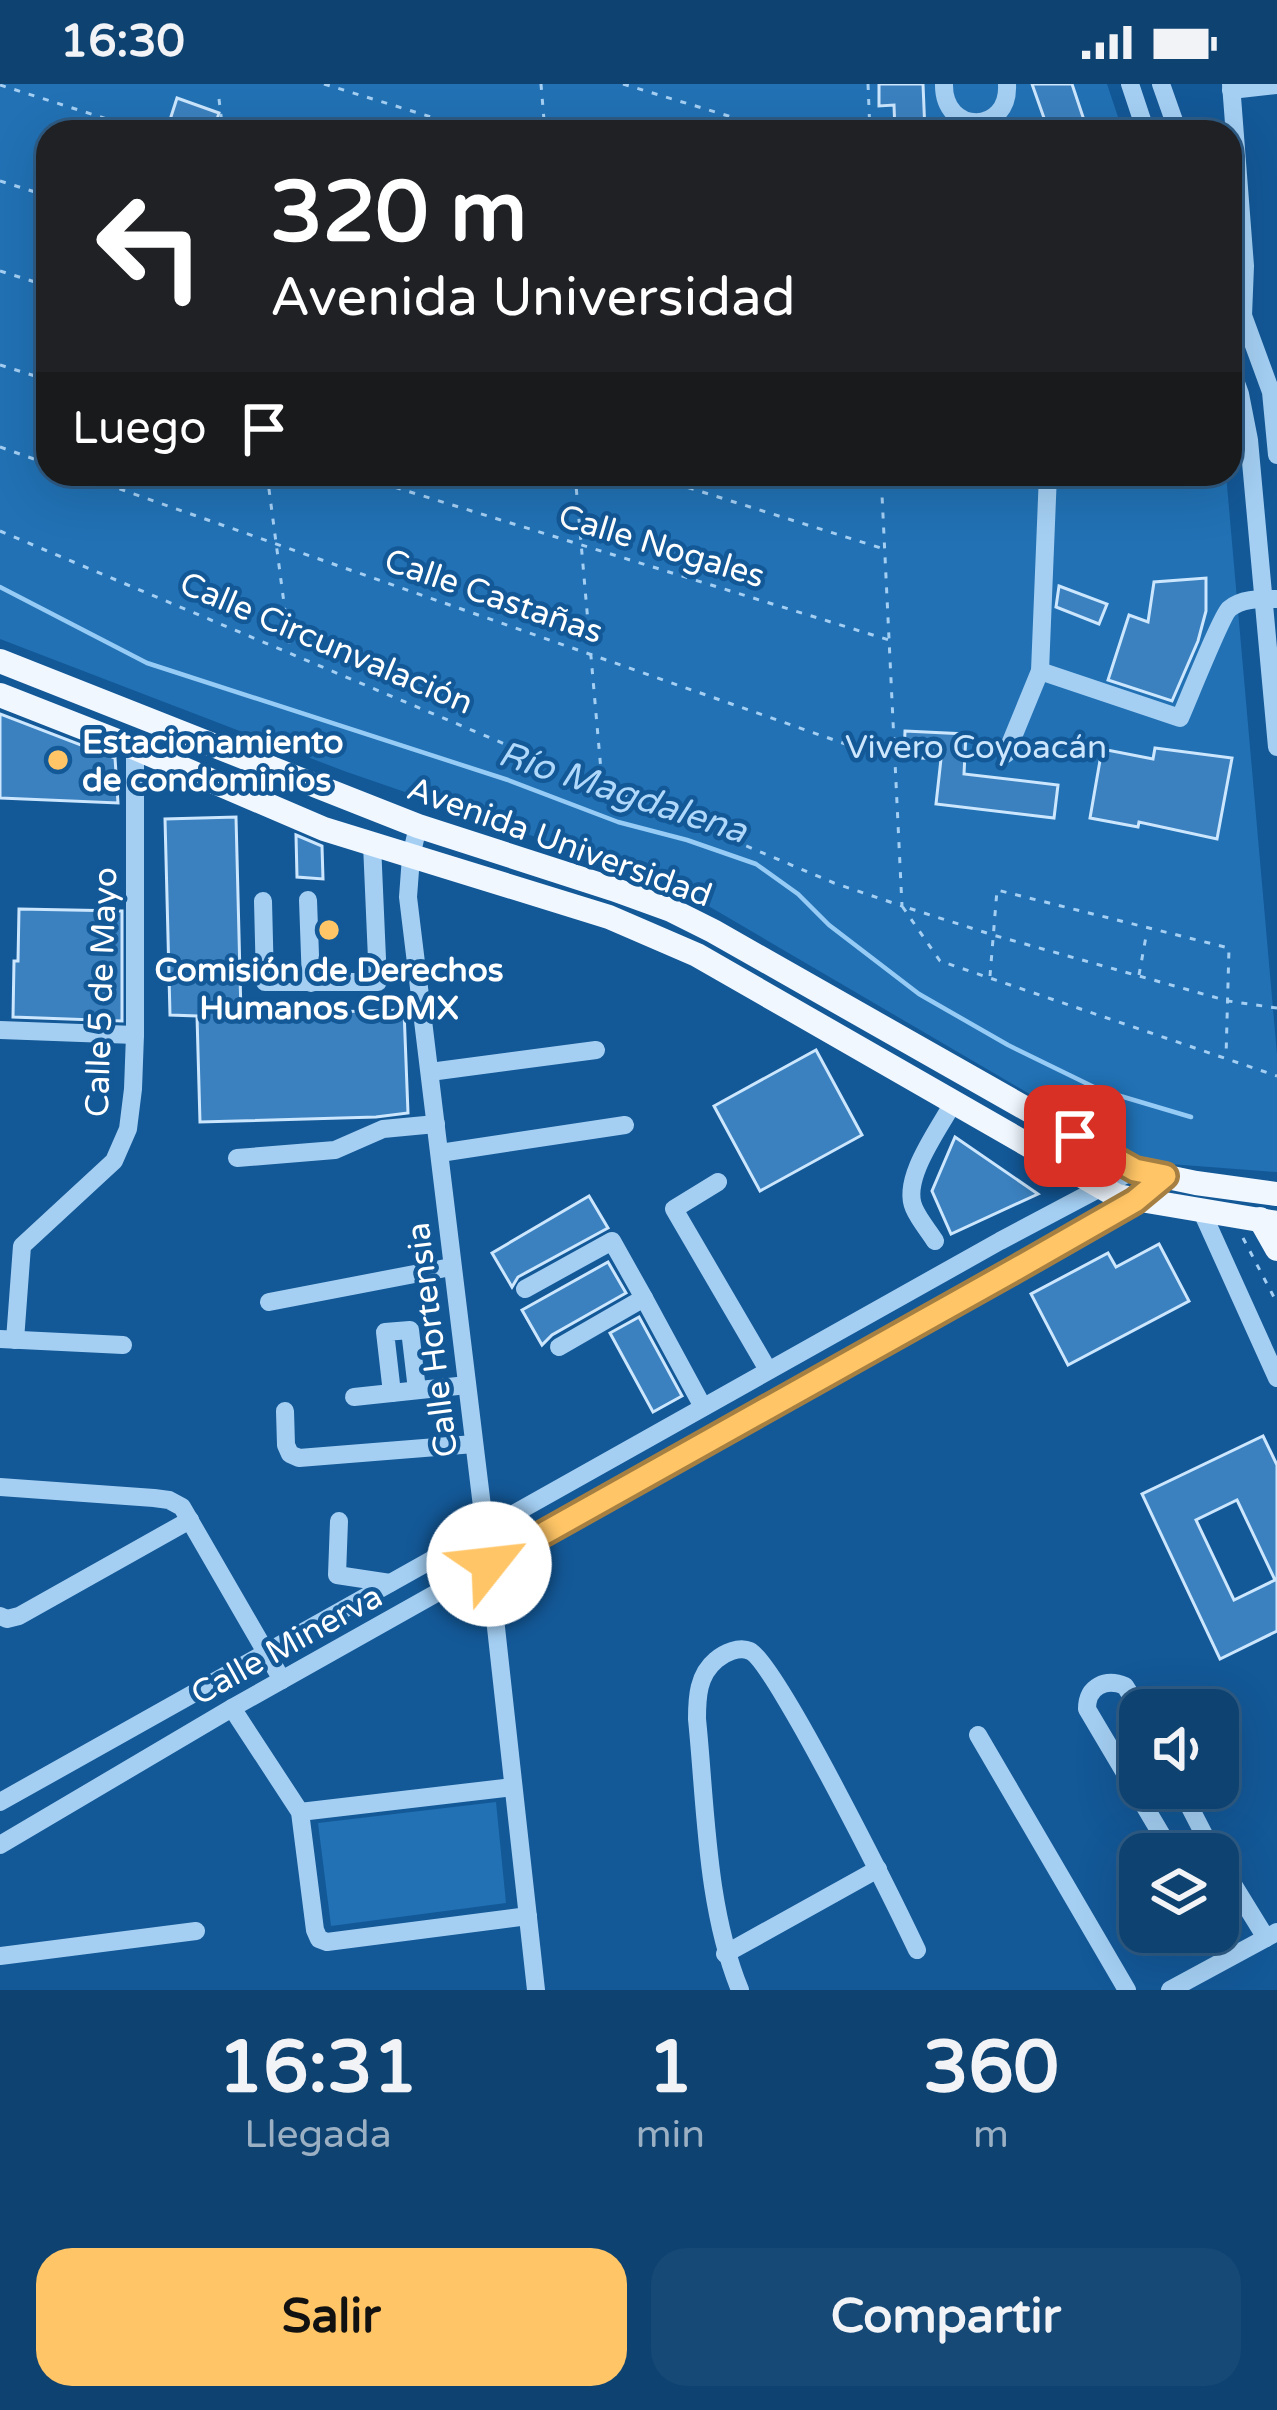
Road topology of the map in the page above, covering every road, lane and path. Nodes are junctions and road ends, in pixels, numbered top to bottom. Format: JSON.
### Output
{"nodes":[{"id":1,"x":324,"y":84,"type":"edge"},
{"id":2,"x":541,"y":84,"type":"edge"},
{"id":3,"x":623,"y":84,"type":"edge"},
{"id":4,"x":868,"y":84,"type":"edge"},
{"id":5,"x":944,"y":84,"type":"edge"},
{"id":6,"x":1007,"y":84,"type":"edge"},
{"id":7,"x":1130,"y":84,"type":"edge"},
{"id":8,"x":1161,"y":84,"type":"edge"},
{"id":9,"x":0,"y":85,"type":"edge"},
{"id":10,"x":1277,"y":85,"type":"edge"},
{"id":11,"x":1231,"y":87,"type":"edge"},
{"id":12,"x":219,"y":99,"type":"dead end"},
{"id":13,"x":110,"y":120,"type":"edge"},
{"id":14,"x":222,"y":120,"type":"edge"},
{"id":15,"x":441,"y":120,"type":"edge"},
{"id":16,"x":544,"y":120,"type":"edge"},
{"id":17,"x":742,"y":120,"type":"edge"},
{"id":18,"x":870,"y":120,"type":"edge"},
{"id":19,"x":967,"y":120,"type":"edge"},
{"id":20,"x":984,"y":120,"type":"edge"},
{"id":21,"x":1142,"y":120,"type":"edge"},
{"id":22,"x":1174,"y":120,"type":"edge"},
{"id":23,"x":1234,"y":120,"type":"edge"},
{"id":24,"x":0,"y":182,"type":"edge"},
{"id":25,"x":36,"y":192,"type":"edge"},
{"id":26,"x":1242,"y":228,"type":"edge"},
{"id":27,"x":0,"y":271,"type":"edge"},
{"id":28,"x":36,"y":282,"type":"edge"},
{"id":29,"x":1242,"y":284,"type":"edge"},
{"id":30,"x":1242,"y":332,"type":"edge"},
{"id":31,"x":0,"y":365,"type":"edge"},
{"id":32,"x":36,"y":376,"type":"edge"},
{"id":33,"x":1274,"y":392,"type":"edge"},
{"id":34,"x":1242,"y":404,"type":"edge"},
{"id":35,"x":0,"y":447,"type":"edge"},
{"id":36,"x":1277,"y":455,"type":"edge"},
{"id":37,"x":36,"y":460,"type":"edge"},
{"id":38,"x":111,"y":486,"type":"edge"},
{"id":39,"x":269,"y":486,"type":"edge"},
{"id":40,"x":391,"y":486,"type":"edge"},
{"id":41,"x":576,"y":486,"type":"edge"},
{"id":42,"x":683,"y":486,"type":"edge"},
{"id":43,"x":881,"y":486,"type":"edge"},
{"id":44,"x":1048,"y":486,"type":"edge"},
{"id":45,"x":0,"y":531,"type":"edge"},
{"id":46,"x":276,"y":544,"type":"junction"},
{"id":47,"x":581,"y":545,"type":"junction"},
{"id":48,"x":884,"y":550,"type":"junction"},
{"id":49,"x":1270,"y":599,"type":"edge"},
{"id":50,"x":889,"y":640,"type":"junction"},
{"id":51,"x":290,"y":651,"type":"junction"},
{"id":52,"x":591,"y":654,"type":"junction"},
{"id":53,"x":0,"y":662,"type":"edge"},
{"id":54,"x":1040,"y":671,"type":"junction"},
{"id":55,"x":0,"y":695,"type":"edge"},
{"id":56,"x":135,"y":748,"type":"junction"},
{"id":57,"x":1277,"y":748,"type":"edge"},
{"id":58,"x":1006,"y":754,"type":"dead end"},
{"id":59,"x":894,"y":761,"type":"junction"},
{"id":60,"x":602,"y":784,"type":"junction"},
{"id":61,"x":418,"y":826,"type":"junction"},
{"id":62,"x":372,"y":844,"type":"junction"},
{"id":63,"x":411,"y":856,"type":"junction"},
{"id":64,"x":308,"y":900,"type":"dead end"},
{"id":65,"x":263,"y":901,"type":"dead end"},
{"id":66,"x":902,"y":906,"type":"junction"},
{"id":67,"x":1148,"y":928,"type":"junction"},
{"id":68,"x":993,"y":935,"type":"junction"},
{"id":69,"x":1139,"y":976,"type":"junction"},
{"id":70,"x":990,"y":978,"type":"junction"},
{"id":71,"x":311,"y":983,"type":"junction"},
{"id":72,"x":1228,"y":1001,"type":"junction"},
{"id":73,"x":1277,"y":1008,"type":"edge"},
{"id":74,"x":0,"y":1030,"type":"edge"},
{"id":75,"x":135,"y":1035,"type":"junction"},
{"id":76,"x":596,"y":1050,"type":"dead end"},
{"id":77,"x":1226,"y":1058,"type":"junction"},
{"id":78,"x":430,"y":1072,"type":"junction"},
{"id":79,"x":1277,"y":1076,"type":"edge"},
{"id":80,"x":953,"y":1102,"type":"junction"},
{"id":81,"x":436,"y":1124,"type":"junction"},
{"id":82,"x":625,"y":1125,"type":"dead end"},
{"id":83,"x":440,"y":1153,"type":"junction"},
{"id":84,"x":237,"y":1157,"type":"dead end"},
{"id":85,"x":1135,"y":1170,"type":"junction"},
{"id":86,"x":1165,"y":1176,"type":"junction"},
{"id":87,"x":718,"y":1182,"type":"dead end"},
{"id":88,"x":1100,"y":1187,"type":"junction"},
{"id":89,"x":1277,"y":1194,"type":"edge"},
{"id":90,"x":1135,"y":1201,"type":"junction"},
{"id":91,"x":1202,"y":1212,"type":"junction"},
{"id":92,"x":1232,"y":1216,"type":"junction"},
{"id":93,"x":1269,"y":1221,"type":"edge"},
{"id":94,"x":935,"y":1241,"type":"dead end"},
{"id":95,"x":1000,"y":1241,"type":"junction"},
{"id":96,"x":1277,"y":1249,"type":"edge"},
{"id":97,"x":452,"y":1267,"type":"junction"},
{"id":98,"x":1016,"y":1269,"type":"junction"},
{"id":99,"x":525,"y":1289,"type":"dead end"},
{"id":100,"x":644,"y":1298,"type":"junction"},
{"id":101,"x":269,"y":1302,"type":"dead end"},
{"id":102,"x":1277,"y":1303,"type":"edge"},
{"id":103,"x":7,"y":1339,"type":"edge"},
{"id":104,"x":123,"y":1345,"type":"dead end"},
{"id":105,"x":559,"y":1347,"type":"dead end"},
{"id":106,"x":768,"y":1370,"type":"junction"},
{"id":107,"x":1277,"y":1378,"type":"edge"},
{"id":108,"x":467,"y":1385,"type":"junction"},
{"id":109,"x":417,"y":1390,"type":"junction"},
{"id":110,"x":392,"y":1393,"type":"junction"},
{"id":111,"x":354,"y":1396,"type":"dead end"},
{"id":112,"x":703,"y":1407,"type":"junction"},
{"id":113,"x":285,"y":1411,"type":"dead end"},
{"id":114,"x":474,"y":1444,"type":"junction"},
{"id":115,"x":0,"y":1487,"type":"edge"},
{"id":116,"x":190,"y":1520,"type":"junction"},
{"id":117,"x":339,"y":1521,"type":"dead end"},
{"id":118,"x":485,"y":1530,"type":"junction"},
{"id":119,"x":489,"y":1564,"type":"junction"},
{"id":120,"x":390,"y":1583,"type":"junction"},
{"id":121,"x":0,"y":1616,"type":"edge"},
{"id":122,"x":265,"y":1652,"type":"junction"},
{"id":123,"x":282,"y":1680,"type":"junction"},
{"id":124,"x":1127,"y":1689,"type":"edge"},
{"id":125,"x":232,"y":1708,"type":"junction"},
{"id":126,"x":978,"y":1735,"type":"dead end"},
{"id":127,"x":1119,"y":1763,"type":"edge"},
{"id":128,"x":503,"y":1788,"type":"junction"},
{"id":129,"x":0,"y":1802,"type":"edge"},
{"id":130,"x":300,"y":1812,"type":"junction"},
{"id":131,"x":0,"y":1845,"type":"edge"},
{"id":132,"x":878,"y":1869,"type":"junction"},
{"id":133,"x":1239,"y":1890,"type":"edge"},
{"id":134,"x":520,"y":1917,"type":"junction"},
{"id":135,"x":196,"y":1930,"type":"dead end"},
{"id":136,"x":1271,"y":1935,"type":"edge"},
{"id":137,"x":916,"y":1950,"type":"dead end"},
{"id":138,"x":725,"y":1954,"type":"junction"},
{"id":139,"x":0,"y":1956,"type":"edge"},
{"id":140,"x":536,"y":1990,"type":"edge"},
{"id":141,"x":740,"y":1990,"type":"edge"},
{"id":142,"x":1126,"y":1990,"type":"edge"},
{"id":143,"x":1170,"y":1990,"type":"edge"}],
"edges":[{"from":1,"to":15,"type":"path"},
{"from":2,"to":16,"type":"path"},
{"from":3,"to":17,"type":"path"},
{"from":4,"to":18,"type":"path"},
{"from":5,"to":19,"type":"street"},
{"from":6,"to":20,"type":"street"},
{"from":7,"to":21,"type":"street"},
{"from":8,"to":22,"type":"street"},
{"from":9,"to":13,"type":"path"},
{"from":10,"to":11,"type":"street"},
{"from":11,"to":23,"type":"street"},
{"from":12,"to":14,"type":"path"},
{"from":24,"to":25,"type":"path"},
{"from":26,"to":29,"type":"street"},
{"from":27,"to":28,"type":"path"},
{"from":30,"to":33,"type":"street"},
{"from":31,"to":32,"type":"path"},
{"from":33,"to":36,"type":"street"},
{"from":34,"to":49,"type":"street"},
{"from":35,"to":37,"type":"path"},
{"from":38,"to":46,"type":"path","name":"Calle Castañas"},
{"from":39,"to":46,"type":"path"},
{"from":40,"to":47,"type":"path","name":"Calle Nogales"},
{"from":41,"to":47,"type":"path"},
{"from":42,"to":48,"type":"path"},
{"from":43,"to":48,"type":"path"},
{"from":44,"to":54,"type":"street"},
{"from":45,"to":51,"type":"path","name":"Calle Circunvalación"},
{"from":46,"to":51,"type":"path"},
{"from":46,"to":52,"type":"path","name":"Calle Castañas"},
{"from":47,"to":50,"type":"path","name":"Calle Nogales"},
{"from":47,"to":52,"type":"path"},
{"from":48,"to":50,"type":"path"},
{"from":49,"to":54,"type":"street"},
{"from":49,"to":57,"type":"street"},
{"from":50,"to":59,"type":"path"},
{"from":51,"to":60,"type":"path","name":"Calle Circunvalación"},
{"from":52,"to":59,"type":"path","name":"Calle Castañas"},
{"from":52,"to":60,"type":"path"},
{"from":53,"to":61,"type":"main road","name":"Avenida Universidad"},
{"from":54,"to":58,"type":"street"},
{"from":55,"to":56,"type":"main road","name":"Avenida Universidad"},
{"from":56,"to":62,"type":"main road","name":"Avenida Universidad"},
{"from":56,"to":75,"type":"street","name":"Calle 5 de Mayo"},
{"from":59,"to":66,"type":"path"},
{"from":60,"to":66,"type":"path","name":"Calle Circunvalación"},
{"from":61,"to":63,"type":"street","name":"Calle Hortensia"},
{"from":61,"to":85,"type":"main road","name":"Avenida Universidad"},
{"from":62,"to":63,"type":"main road","name":"Avenida Universidad"},
{"from":62,"to":71,"type":"street"},
{"from":63,"to":78,"type":"street","name":"Calle Hortensia"},
{"from":63,"to":80,"type":"main road","name":"Avenida Universidad"},
{"from":64,"to":71,"type":"street"},
{"from":65,"to":71,"type":"street"},
{"from":66,"to":68,"type":"path","name":"Calle Circunvalación"},
{"from":66,"to":70,"type":"path"},
{"from":67,"to":68,"type":"path"},
{"from":67,"to":69,"type":"path"},
{"from":67,"to":72,"type":"path"},
{"from":68,"to":69,"type":"path","name":"Calle Circunvalación"},
{"from":68,"to":70,"type":"path"},
{"from":69,"to":72,"type":"path","name":"Calle Circunvalación"},
{"from":70,"to":77,"type":"path"},
{"from":72,"to":73,"type":"path","name":"Calle Circunvalación"},
{"from":72,"to":77,"type":"path"},
{"from":74,"to":75,"type":"street"},
{"from":75,"to":103,"type":"street","name":"Calle 5 de Mayo"},
{"from":76,"to":78,"type":"street"},
{"from":77,"to":79,"type":"path"},
{"from":78,"to":81,"type":"street","name":"Calle Hortensia"},
{"from":80,"to":88,"type":"main road","name":"Avenida Universidad"},
{"from":80,"to":94,"type":"street"},
{"from":81,"to":83,"type":"street","name":"Calle Hortensia"},
{"from":81,"to":84,"type":"street"},
{"from":82,"to":83,"type":"street"},
{"from":83,"to":97,"type":"street","name":"Calle Hortensia"},
{"from":85,"to":86,"type":"main road","name":"Avenida Universidad"},
{"from":85,"to":88,"type":"street","name":"Calle Minerva"},
{"from":86,"to":89,"type":"main road","name":"Avenida Universidad"},
{"from":86,"to":90,"type":"street","name":"Calle Minerva"},
{"from":87,"to":106,"type":"street"},
{"from":88,"to":90,"type":"main road","name":"Avenida Universidad"},
{"from":88,"to":95,"type":"street","name":"Calle Minerva"},
{"from":90,"to":91,"type":"main road","name":"Avenida Universidad"},
{"from":90,"to":98,"type":"street","name":"Calle Minerva"},
{"from":91,"to":92,"type":"main road","name":"Avenida Universidad"},
{"from":91,"to":107,"type":"street"},
{"from":92,"to":93,"type":"main road","name":"Avenida Universidad"},
{"from":92,"to":102,"type":"path"},
{"from":93,"to":96,"type":"main road"},
{"from":95,"to":98,"type":"street"},
{"from":95,"to":106,"type":"street","name":"Calle Minerva"},
{"from":97,"to":101,"type":"street"},
{"from":97,"to":108,"type":"street","name":"Calle Hortensia"},
{"from":98,"to":119,"type":"street","name":"Calle Minerva"},
{"from":99,"to":100,"type":"street"},
{"from":100,"to":105,"type":"street"},
{"from":100,"to":112,"type":"street"},
{"from":103,"to":104,"type":"street"},
{"from":106,"to":112,"type":"street","name":"Calle Minerva"},
{"from":108,"to":109,"type":"street"},
{"from":108,"to":114,"type":"street","name":"Calle Hortensia"},
{"from":109,"to":110,"type":"street"},
{"from":109,"to":110,"type":"street"},
{"from":110,"to":111,"type":"street"},
{"from":112,"to":118,"type":"street","name":"Calle Minerva"},
{"from":113,"to":114,"type":"street"},
{"from":114,"to":118,"type":"street","name":"Calle Hortensia"},
{"from":115,"to":116,"type":"street"},
{"from":116,"to":121,"type":"street"},
{"from":116,"to":122,"type":"street"},
{"from":117,"to":120,"type":"street"},
{"from":118,"to":119,"type":"street","name":"Calle Hortensia"},
{"from":118,"to":120,"type":"street","name":"Calle Minerva"},
{"from":119,"to":123,"type":"street","name":"Calle Minerva"},
{"from":119,"to":128,"type":"street","name":"Calle Hortensia"},
{"from":120,"to":122,"type":"street","name":"Calle Minerva"},
{"from":122,"to":123,"type":"street"},
{"from":122,"to":129,"type":"street","name":"Calle Minerva"},
{"from":123,"to":125,"type":"street","name":"Calle Minerva"},
{"from":124,"to":127,"type":"street"},
{"from":125,"to":130,"type":"street"},
{"from":125,"to":131,"type":"street","name":"Calle Minerva"},
{"from":126,"to":142,"type":"street"},
{"from":128,"to":130,"type":"street"},
{"from":128,"to":134,"type":"street","name":"Calle Hortensia"},
{"from":130,"to":134,"type":"street"},
{"from":132,"to":137,"type":"street"},
{"from":132,"to":138,"type":"street"},
{"from":132,"to":138,"type":"street"},
{"from":133,"to":136,"type":"street"},
{"from":134,"to":140,"type":"street","name":"Calle Hortensia"},
{"from":135,"to":139,"type":"street"},
{"from":136,"to":143,"type":"street"},
{"from":138,"to":141,"type":"street"}]}
